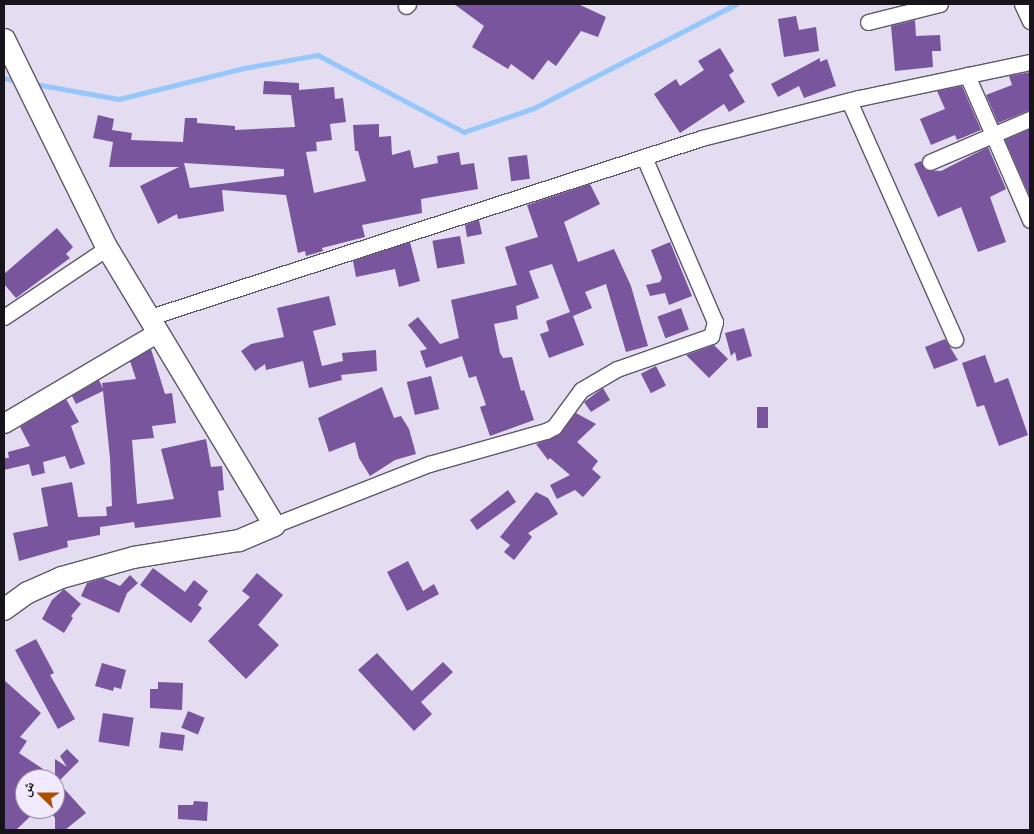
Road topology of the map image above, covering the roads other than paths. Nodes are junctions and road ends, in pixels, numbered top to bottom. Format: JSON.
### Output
{"nodes":[{"id":1,"x":940,"y":4,"type":"edge"},
{"id":2,"x":1022,"y":4,"type":"edge"},
{"id":3,"x":1030,"y":21,"type":"edge"},
{"id":4,"x":868,"y":22,"type":"dead end"},
{"id":5,"x":4,"y":39,"type":"edge"},
{"id":6,"x":1030,"y":62,"type":"edge"},
{"id":7,"x":967,"y":75,"type":"junction"},
{"id":8,"x":849,"y":101,"type":"junction"},
{"id":9,"x":1030,"y":119,"type":"edge"},
{"id":10,"x":994,"y":134,"type":"junction"},
{"id":11,"x":644,"y":157,"type":"junction"},
{"id":12,"x":930,"y":162,"type":"dead end"},
{"id":13,"x":1030,"y":220,"type":"edge"},
{"id":14,"x":107,"y":248,"type":"junction"},
{"id":15,"x":4,"y":316,"type":"edge"},
{"id":16,"x":152,"y":326,"type":"junction"},
{"id":17,"x":955,"y":339,"type":"dead end"},
{"id":18,"x":4,"y":423,"type":"edge"},
{"id":19,"x":274,"y":525,"type":"junction"},
{"id":20,"x":4,"y":610,"type":"edge"}],
"edges":[{"from":1,"to":4,"type":"street"},
{"from":2,"to":3,"type":"street"},
{"from":5,"to":14,"type":"main road"},
{"from":6,"to":7,"type":"street"},
{"from":7,"to":8,"type":"street"},
{"from":7,"to":10,"type":"street"},
{"from":8,"to":11,"type":"street"},
{"from":8,"to":17,"type":"street"},
{"from":9,"to":10,"type":"street"},
{"from":10,"to":12,"type":"street"},
{"from":10,"to":13,"type":"street"},
{"from":11,"to":16,"type":"street"},
{"from":11,"to":19,"type":"street"},
{"from":14,"to":15,"type":"street"},
{"from":14,"to":16,"type":"main road"},
{"from":16,"to":18,"type":"street"},
{"from":16,"to":19,"type":"main road"},
{"from":19,"to":20,"type":"main road"}]}
